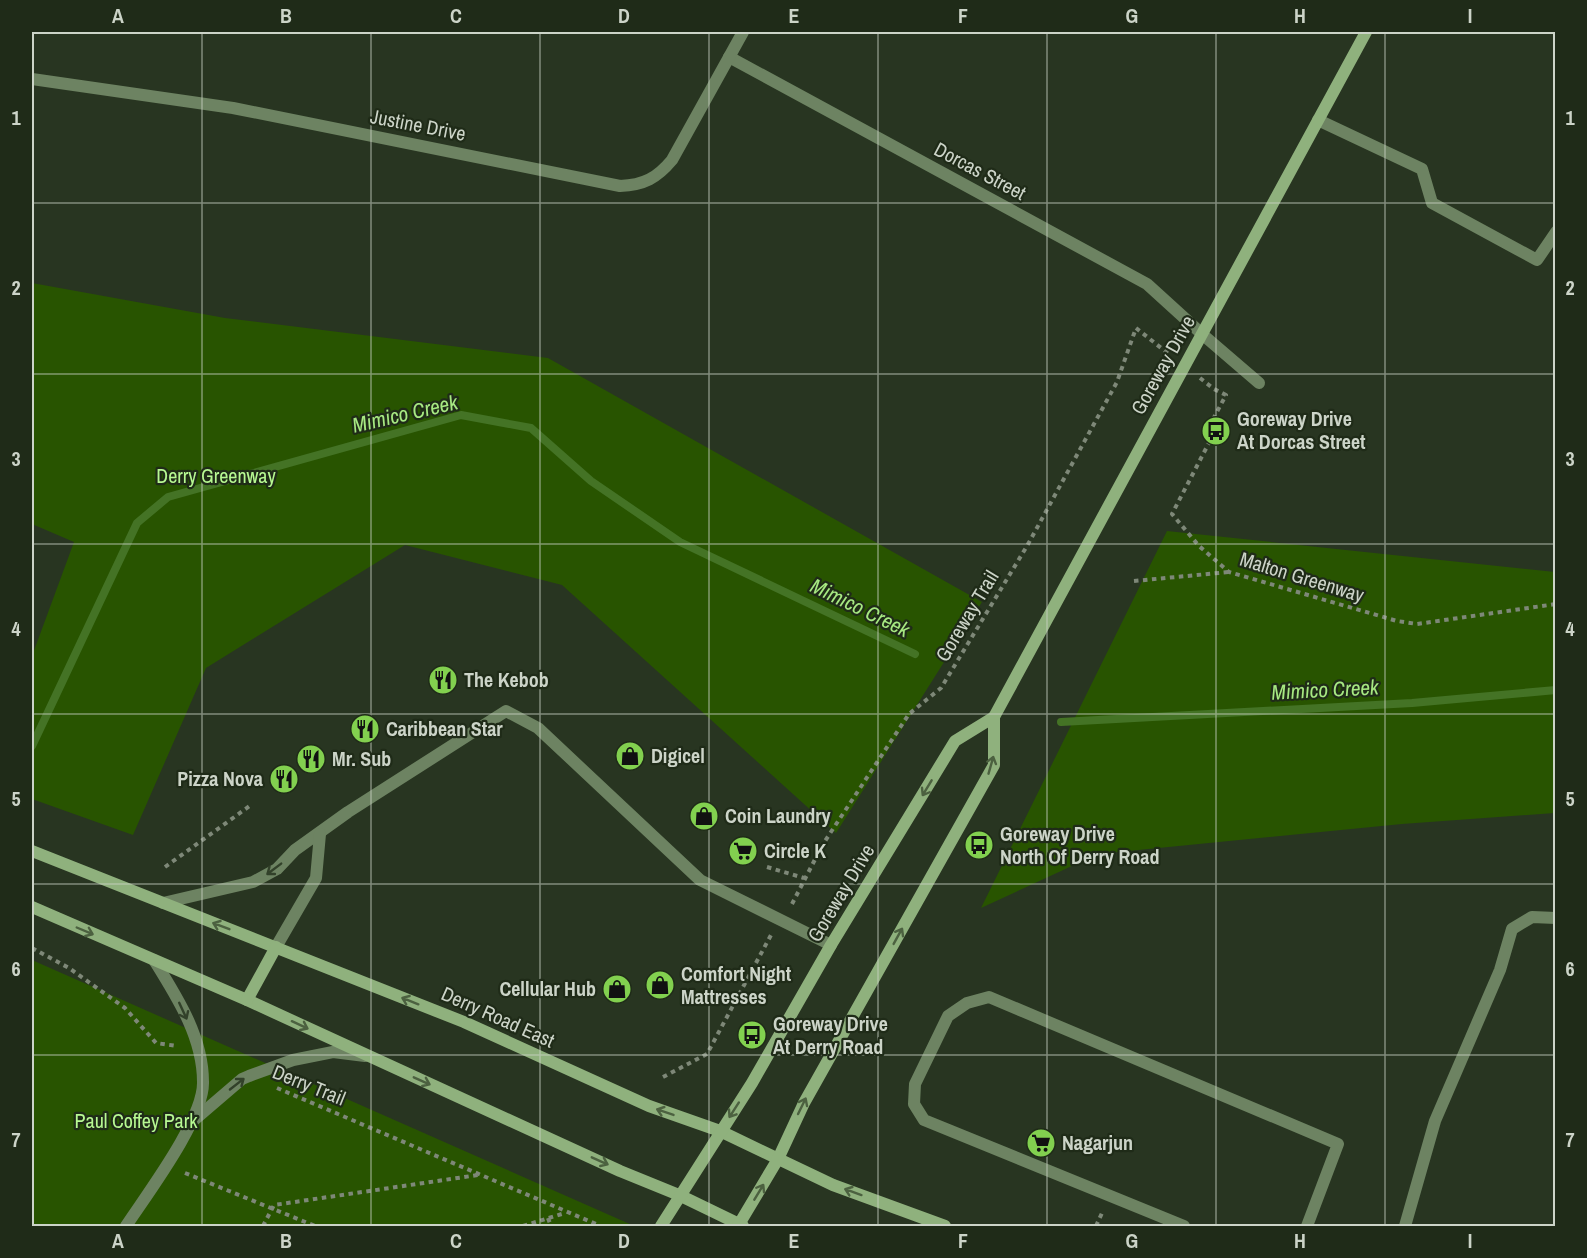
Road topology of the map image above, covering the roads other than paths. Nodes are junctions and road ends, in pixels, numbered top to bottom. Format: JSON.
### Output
{"nodes":[{"id":1,"x":743,"y":32,"type":"edge"},
{"id":2,"x":1366,"y":32,"type":"edge"},
{"id":3,"x":729,"y":57,"type":"junction"},
{"id":4,"x":32,"y":79,"type":"edge"},
{"id":5,"x":1318,"y":120,"type":"junction"},
{"id":6,"x":1556,"y":232,"type":"edge"},
{"id":7,"x":1202,"y":334,"type":"junction"},
{"id":8,"x":1259,"y":383,"type":"dead end"},
{"id":9,"x":994,"y":717,"type":"junction"},
{"id":10,"x":320,"y":834,"type":"junction"},
{"id":11,"x":37,"y":853,"type":"edge"},
{"id":12,"x":163,"y":903,"type":"junction"},
{"id":13,"x":32,"y":907,"type":"edge"},
{"id":14,"x":1556,"y":918,"type":"edge"},
{"id":15,"x":831,"y":945,"type":"junction"},
{"id":16,"x":276,"y":947,"type":"junction"},
{"id":17,"x":154,"y":960,"type":"junction"},
{"id":18,"x":247,"y":1000,"type":"junction"},
{"id":19,"x":369,"y":1057,"type":"junction"},
{"id":20,"x":192,"y":1122,"type":"junction"},
{"id":21,"x":720,"y":1131,"type":"junction"},
{"id":22,"x":778,"y":1160,"type":"junction"},
{"id":23,"x":679,"y":1195,"type":"junction"},
{"id":24,"x":740,"y":1226,"type":"edge"},
{"id":25,"x":126,"y":1227,"type":"edge"},
{"id":26,"x":661,"y":1227,"type":"edge"},
{"id":27,"x":945,"y":1227,"type":"edge"},
{"id":28,"x":1184,"y":1227,"type":"edge"},
{"id":29,"x":1307,"y":1227,"type":"edge"},
{"id":30,"x":1405,"y":1227,"type":"edge"}],
"edges":[{"from":1,"to":3,"type":"street","name":"Justine Drive"},
{"from":2,"to":5,"type":"main road","name":"Goreway Drive"},
{"from":3,"to":4,"type":"street","name":"Justine Drive"},
{"from":3,"to":7,"type":"street","name":"Dorcas Street"},
{"from":5,"to":6,"type":"street"},
{"from":5,"to":7,"type":"main road","name":"Goreway Drive"},
{"from":7,"to":8,"type":"street","name":"Dorcas Street"},
{"from":7,"to":9,"type":"main road","name":"Goreway Drive"},
{"from":9,"to":15,"type":"main road","name":"Goreway Drive","one_way":true},
{"from":22,"to":9,"type":"main road","name":"Goreway Drive","one_way":true},
{"from":10,"to":12,"type":"street","one_way":true},
{"from":10,"to":15,"type":"street"},
{"from":10,"to":16,"type":"street"},
{"from":11,"to":12,"type":"main road","name":"Derry Road East"},
{"from":16,"to":12,"type":"main road","name":"Derry Road East","one_way":true},
{"from":13,"to":17,"type":"main road","one_way":true},
{"from":14,"to":30,"type":"street"},
{"from":15,"to":21,"type":"main road","name":"Goreway Drive","one_way":true},
{"from":16,"to":18,"type":"main road"},
{"from":21,"to":16,"type":"main road","name":"Derry Road East","one_way":true},
{"from":17,"to":18,"type":"main road"},
{"from":17,"to":20,"type":"street","one_way":true},
{"from":18,"to":19,"type":"main road","one_way":true},
{"from":20,"to":19,"type":"street","one_way":true},
{"from":19,"to":23,"type":"main road","one_way":true},
{"from":20,"to":25,"type":"street"},
{"from":21,"to":22,"type":"main road","name":"Derry Road East"},
{"from":21,"to":23,"type":"main road","name":"Goreway Drive"},
{"from":24,"to":22,"type":"main road","name":"Goreway Drive","one_way":true},
{"from":27,"to":22,"type":"main road","name":"Derry Road East","one_way":true},
{"from":23,"to":24,"type":"main road"},
{"from":23,"to":26,"type":"main road","name":"Goreway Drive"},
{"from":28,"to":29,"type":"street"}]}
